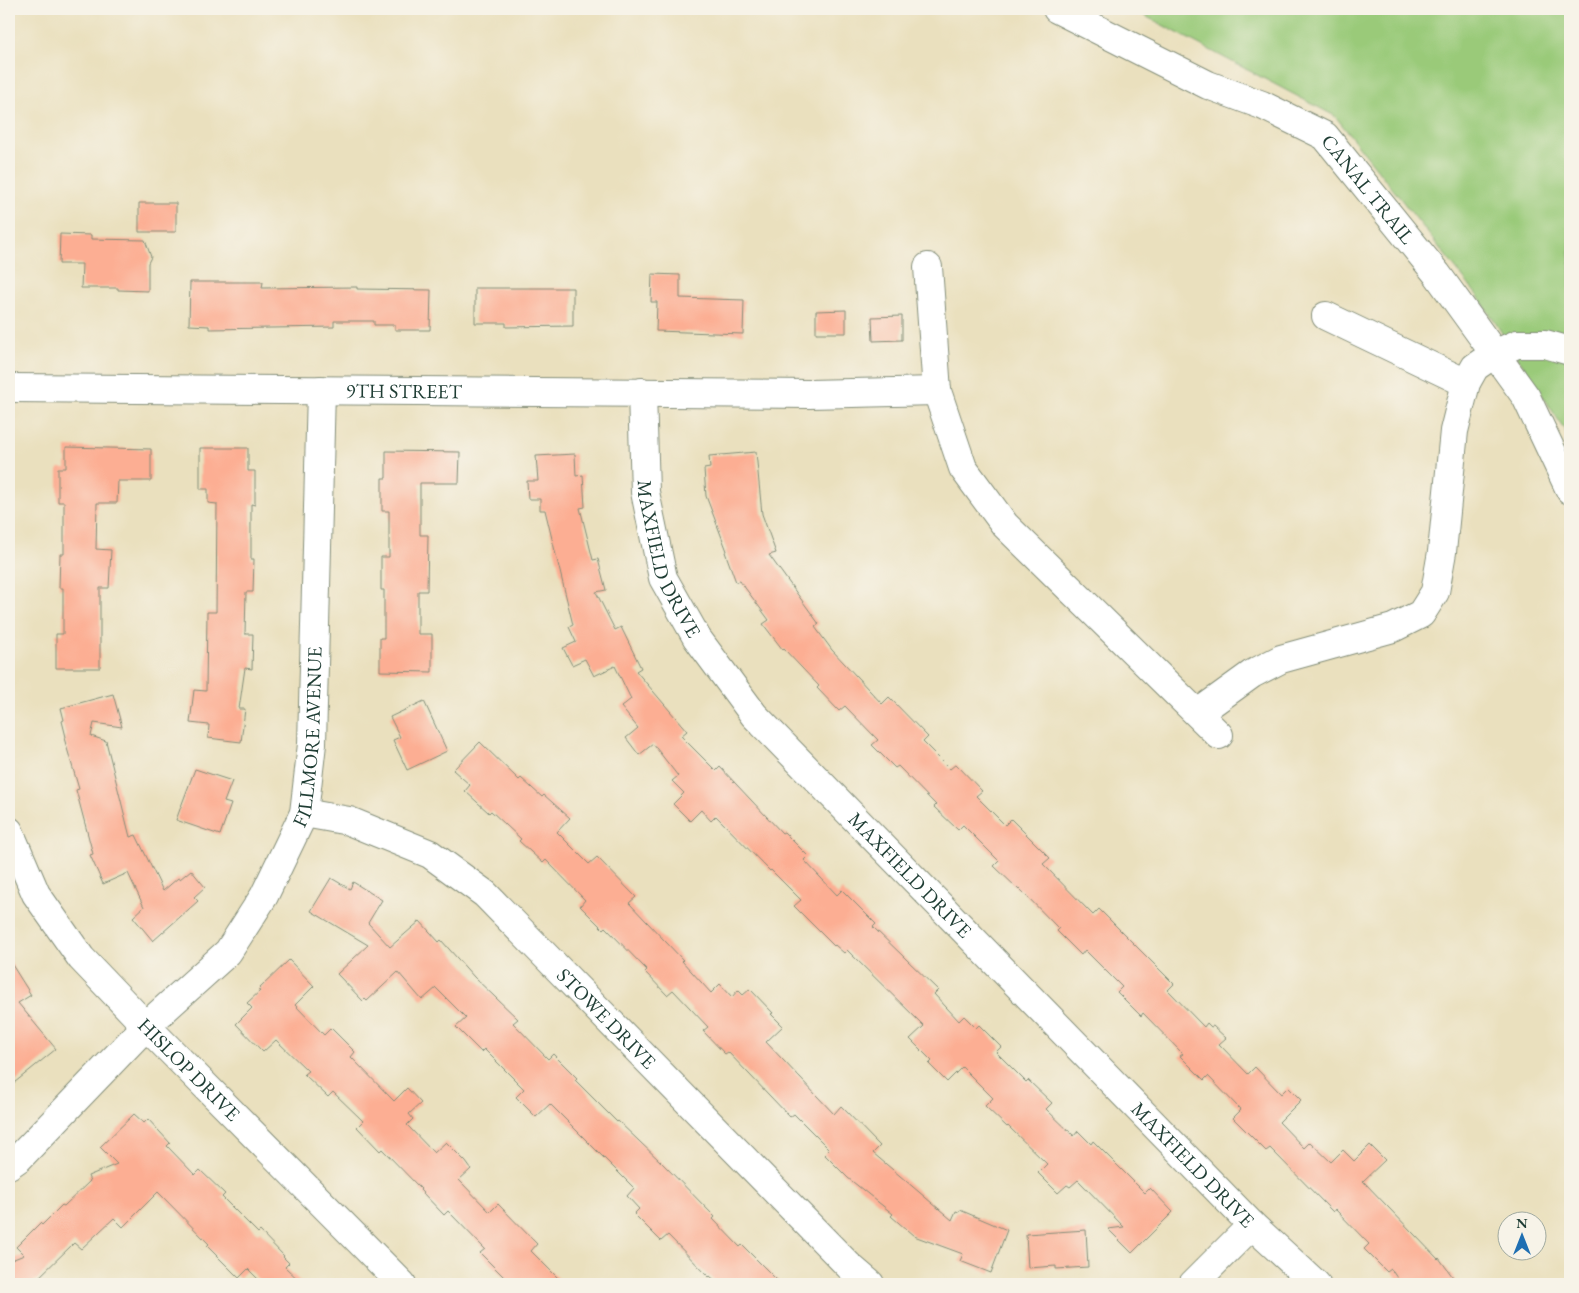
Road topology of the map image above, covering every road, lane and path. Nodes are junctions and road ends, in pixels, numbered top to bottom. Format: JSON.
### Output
{"nodes":[{"id":1,"x":1057,"y":9,"type":"edge"},
{"id":2,"x":928,"y":266,"type":"dead end"},
{"id":3,"x":1326,"y":316,"type":"dead end"},
{"id":4,"x":1570,"y":351,"type":"edge"},
{"id":5,"x":1494,"y":354,"type":"junction"},
{"id":6,"x":1466,"y":383,"type":"junction"},
{"id":7,"x":9,"y":388,"type":"edge"},
{"id":8,"x":321,"y":390,"type":"junction"},
{"id":9,"x":937,"y":391,"type":"junction"},
{"id":10,"x":642,"y":392,"type":"junction"},
{"id":11,"x":1570,"y":490,"type":"edge"},
{"id":12,"x":1198,"y":714,"type":"junction"},
{"id":13,"x":1219,"y":734,"type":"dead end"},
{"id":14,"x":304,"y":813,"type":"junction"},
{"id":15,"x":9,"y":831,"type":"edge"},
{"id":16,"x":146,"y":1026,"type":"junction"},
{"id":17,"x":9,"y":1165,"type":"edge"},
{"id":18,"x":1252,"y":1225,"type":"junction"},
{"id":19,"x":402,"y":1284,"type":"edge"},
{"id":20,"x":870,"y":1284,"type":"edge"},
{"id":21,"x":1193,"y":1284,"type":"edge"},
{"id":22,"x":1316,"y":1284,"type":"edge"}],
"edges":[{"from":1,"to":5,"type":"street","name":"CANAL TRAIL"},
{"from":2,"to":9,"type":"street"},
{"from":3,"to":6,"type":"street"},
{"from":4,"to":5,"type":"street"},
{"from":5,"to":6,"type":"street"},
{"from":5,"to":11,"type":"street","name":"CANAL TRAIL"},
{"from":6,"to":12,"type":"street"},
{"from":7,"to":8,"type":"street","name":"9TH STREET"},
{"from":8,"to":10,"type":"street","name":"9TH STREET"},
{"from":8,"to":14,"type":"street","name":"FILLMORE AVENUE"},
{"from":9,"to":10,"type":"street","name":"9TH STREET"},
{"from":9,"to":12,"type":"street"},
{"from":10,"to":18,"type":"street","name":"MAXFIELD DRIVE"},
{"from":12,"to":13,"type":"street"},
{"from":14,"to":16,"type":"street","name":"FILLMORE AVENUE"},
{"from":14,"to":20,"type":"street","name":"STOWE DRIVE"},
{"from":15,"to":16,"type":"street","name":"HISLOP DRIVE"},
{"from":16,"to":17,"type":"street","name":"FILLMORE AVENUE"},
{"from":16,"to":19,"type":"street","name":"HISLOP DRIVE"},
{"from":18,"to":21,"type":"street"},
{"from":18,"to":22,"type":"street","name":"MAXFIELD DRIVE"}]}
